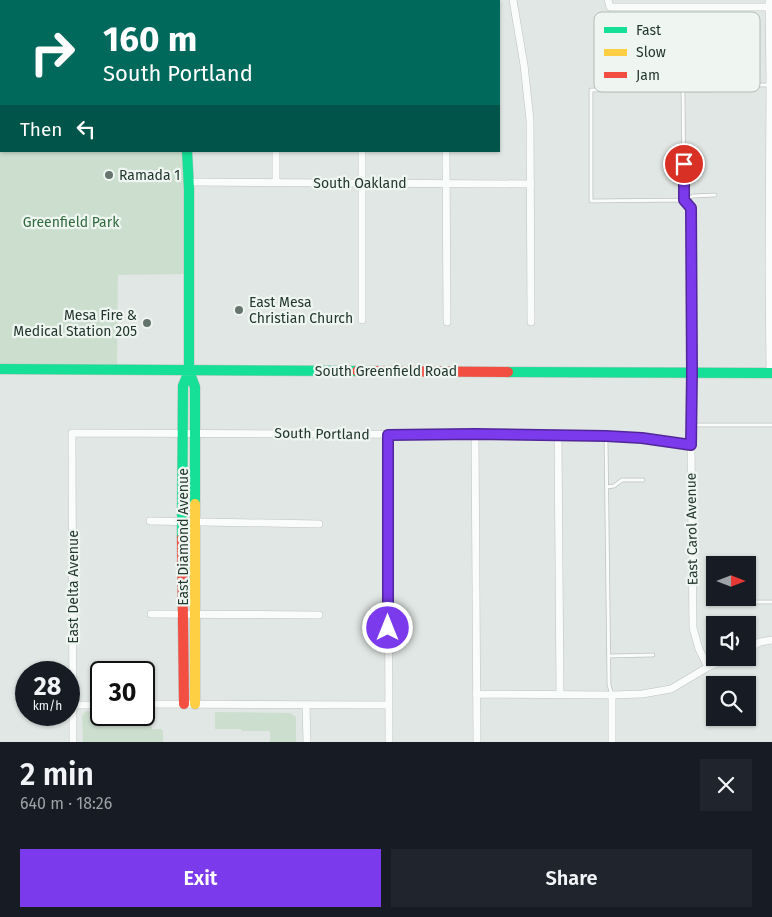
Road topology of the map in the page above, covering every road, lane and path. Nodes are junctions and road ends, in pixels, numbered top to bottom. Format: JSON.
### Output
{"nodes":[{"id":1,"x":513,"y":0,"type":"edge"},
{"id":2,"x":609,"y":4,"type":"edge"},
{"id":3,"x":770,"y":5,"type":"edge"},
{"id":4,"x":771,"y":85,"type":"edge"},
{"id":5,"x":594,"y":90,"type":"edge"},
{"id":6,"x":684,"y":92,"type":"edge"},
{"id":7,"x":188,"y":152,"type":"edge"},
{"id":8,"x":276,"y":152,"type":"edge"},
{"id":9,"x":362,"y":152,"type":"edge"},
{"id":10,"x":446,"y":152,"type":"edge"},
{"id":11,"x":189,"y":182,"type":"junction"},
{"id":12,"x":276,"y":182,"type":"junction"},
{"id":13,"x":362,"y":183,"type":"junction"},
{"id":14,"x":447,"y":184,"type":"junction"},
{"id":15,"x":530,"y":184,"type":"junction"},
{"id":16,"x":715,"y":195,"type":"dead end"},
{"id":17,"x":684,"y":200,"type":"junction"},
{"id":18,"x":770,"y":270,"type":"edge"},
{"id":19,"x":362,"y":320,"type":"dead end"},
{"id":20,"x":446,"y":322,"type":"dead end"},
{"id":21,"x":531,"y":322,"type":"dead end"},
{"id":22,"x":0,"y":369,"type":"edge"},
{"id":23,"x":189,"y":371,"type":"junction"},
{"id":24,"x":692,"y":372,"type":"junction"},
{"id":25,"x":771,"y":373,"type":"edge"},
{"id":26,"x":691,"y":425,"type":"junction"},
{"id":27,"x":772,"y":425,"type":"edge"},
{"id":28,"x":72,"y":433,"type":"joint"},
{"id":29,"x":183,"y":433,"type":"junction"},
{"id":30,"x":195,"y":433,"type":"junction"},
{"id":31,"x":475,"y":434,"type":"junction"},
{"id":32,"x":388,"y":435,"type":"junction"},
{"id":33,"x":558,"y":435,"type":"junction"},
{"id":34,"x":606,"y":436,"type":"junction"},
{"id":35,"x":691,"y":445,"type":"junction"},
{"id":36,"x":643,"y":480,"type":"dead end"},
{"id":37,"x":607,"y":487,"type":"junction"},
{"id":38,"x":150,"y":521,"type":"dead end"},
{"id":39,"x":182,"y":521,"type":"junction"},
{"id":40,"x":195,"y":521,"type":"junction"},
{"id":41,"x":319,"y":524,"type":"dead end"},
{"id":42,"x":756,"y":602,"type":"edge"},
{"id":43,"x":772,"y":602,"type":"edge"},
{"id":44,"x":151,"y":614,"type":"dead end"},
{"id":45,"x":183,"y":614,"type":"junction"},
{"id":46,"x":195,"y":614,"type":"junction"},
{"id":47,"x":319,"y":615,"type":"dead end"},
{"id":48,"x":772,"y":640,"type":"edge"},
{"id":49,"x":756,"y":644,"type":"edge"},
{"id":50,"x":652,"y":655,"type":"dead end"},
{"id":51,"x":609,"y":656,"type":"junction"},
{"id":52,"x":74,"y":661,"type":"edge"},
{"id":53,"x":708,"y":667,"type":"joint"},
{"id":54,"x":476,"y":694,"type":"junction"},
{"id":55,"x":560,"y":695,"type":"junction"},
{"id":56,"x":612,"y":695,"type":"junction"},
{"id":57,"x":155,"y":704,"type":"edge"},
{"id":58,"x":184,"y":704,"type":"junction"},
{"id":59,"x":195,"y":704,"type":"junction"},
{"id":60,"x":306,"y":705,"type":"junction"},
{"id":61,"x":389,"y":705,"type":"junction"},
{"id":62,"x":74,"y":726,"type":"edge"},
{"id":63,"x":74,"y":742,"type":"edge"},
{"id":64,"x":307,"y":742,"type":"edge"},
{"id":65,"x":389,"y":742,"type":"edge"},
{"id":66,"x":477,"y":742,"type":"edge"},
{"id":67,"x":612,"y":742,"type":"edge"}],
"edges":[{"from":1,"to":15,"type":"street"},
{"from":2,"to":3,"type":"street"},
{"from":3,"to":4,"type":"street"},
{"from":4,"to":18,"type":"street"},
{"from":5,"to":17,"type":"lane"},
{"from":6,"to":17,"type":"lane","name":"East Carol Avenue"},
{"from":7,"to":11,"type":"street","name":"East Diamond Avenue"},
{"from":8,"to":12,"type":"street"},
{"from":9,"to":13,"type":"street"},
{"from":10,"to":14,"type":"street"},
{"from":11,"to":12,"type":"street","name":"South Oakland"},
{"from":11,"to":23,"type":"street","name":"East Diamond Avenue"},
{"from":12,"to":13,"type":"street","name":"South Oakland"},
{"from":13,"to":14,"type":"street","name":"South Oakland"},
{"from":13,"to":19,"type":"street"},
{"from":14,"to":15,"type":"street","name":"South Oakland"},
{"from":14,"to":20,"type":"street"},
{"from":15,"to":21,"type":"street"},
{"from":16,"to":17,"type":"lane"},
{"from":17,"to":24,"type":"lane","name":"East Carol Avenue"},
{"from":18,"to":25,"type":"street"},
{"from":22,"to":23,"type":"street","name":"South Greenfield Road"},
{"from":23,"to":24,"type":"street","name":"South Greenfield Road"},
{"from":23,"to":29,"type":"street","name":"East Diamond Avenue"},
{"from":23,"to":30,"type":"street","name":"East Diamond Avenue"},
{"from":24,"to":25,"type":"street","name":"South Greenfield Road"},
{"from":24,"to":26,"type":"street","name":"East Carol Avenue"},
{"from":26,"to":27,"type":"lane"},
{"from":26,"to":35,"type":"street","name":"East Carol Avenue"},
{"from":28,"to":29,"type":"street","name":"South Portland"},
{"from":28,"to":52,"type":"street","name":"East Delta Avenue"},
{"from":29,"to":30,"type":"street","name":"South Portland"},
{"from":29,"to":39,"type":"street","name":"East Diamond Avenue"},
{"from":30,"to":32,"type":"street","name":"South Portland"},
{"from":30,"to":40,"type":"street","name":"East Diamond Avenue"},
{"from":31,"to":32,"type":"street","name":"South Portland"},
{"from":31,"to":33,"type":"street","name":"South Portland"},
{"from":31,"to":54,"type":"street"},
{"from":32,"to":61,"type":"street"},
{"from":33,"to":34,"type":"street","name":"South Portland"},
{"from":33,"to":55,"type":"street"},
{"from":34,"to":35,"type":"street","name":"South Portland"},
{"from":34,"to":37,"type":"lane"},
{"from":35,"to":53,"type":"street","name":"East Carol Avenue"},
{"from":36,"to":37,"type":"lane"},
{"from":37,"to":51,"type":"lane"},
{"from":38,"to":39,"type":"street"},
{"from":39,"to":40,"type":"street"},
{"from":39,"to":45,"type":"street","name":"East Diamond Avenue"},
{"from":40,"to":41,"type":"street"},
{"from":40,"to":46,"type":"street","name":"East Diamond Avenue"},
{"from":42,"to":43,"type":"lane"},
{"from":44,"to":45,"type":"street"},
{"from":45,"to":46,"type":"street"},
{"from":45,"to":58,"type":"street","name":"East Diamond Avenue"},
{"from":46,"to":47,"type":"street"},
{"from":46,"to":59,"type":"street","name":"East Diamond Avenue"},
{"from":48,"to":49,"type":"street"},
{"from":50,"to":51,"type":"lane"},
{"from":51,"to":56,"type":"lane"},
{"from":53,"to":56,"type":"street"},
{"from":54,"to":55,"type":"street"},
{"from":54,"to":66,"type":"street"},
{"from":55,"to":56,"type":"street"},
{"from":56,"to":67,"type":"street"},
{"from":57,"to":58,"type":"street"},
{"from":58,"to":59,"type":"street"},
{"from":59,"to":60,"type":"street"},
{"from":60,"to":61,"type":"street"},
{"from":60,"to":64,"type":"street"},
{"from":61,"to":65,"type":"street"},
{"from":62,"to":63,"type":"street","name":"East Delta Avenue"}]}
